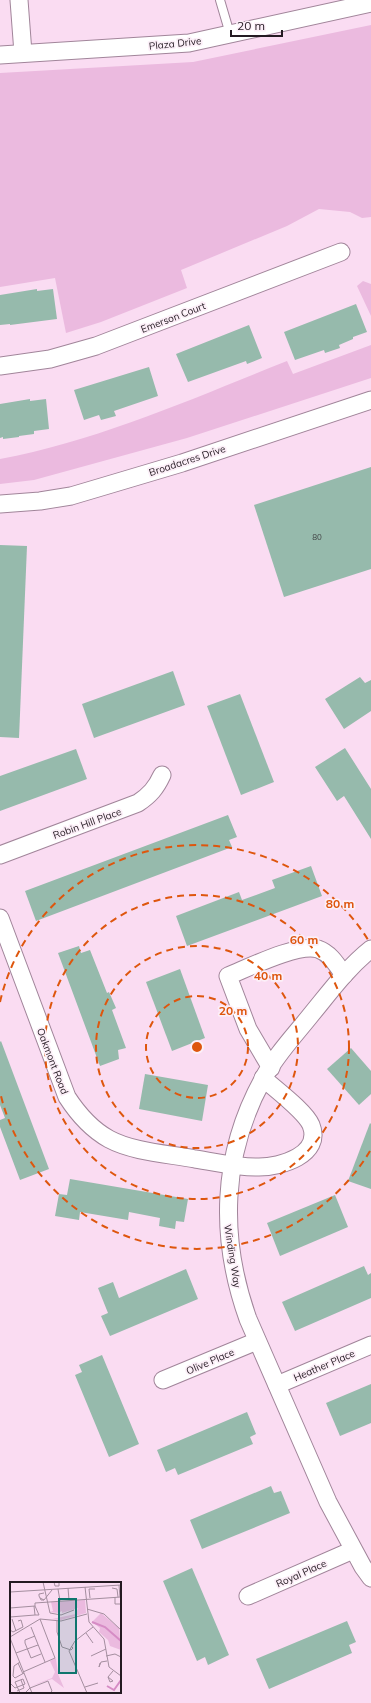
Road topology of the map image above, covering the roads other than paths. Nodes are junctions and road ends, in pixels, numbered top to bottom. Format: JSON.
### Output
{"nodes":[{"id":1,"x":19,"y":0,"type":"edge"},
{"id":2,"x":220,"y":0,"type":"edge"},
{"id":3,"x":227,"y":0,"type":"edge"},
{"id":4,"x":368,"y":2,"type":"edge"},
{"id":5,"x":226,"y":17,"type":"junction"},
{"id":6,"x":230,"y":34,"type":"junction"},
{"id":7,"x":23,"y":54,"type":"junction"},
{"id":8,"x":0,"y":55,"type":"edge"},
{"id":9,"x":341,"y":252,"type":"dead end"},
{"id":10,"x":0,"y":366,"type":"edge"},
{"id":11,"x":371,"y":400,"type":"edge"},
{"id":12,"x":0,"y":504,"type":"edge"},
{"id":13,"x":162,"y":775,"type":"dead end"},
{"id":14,"x":0,"y":855,"type":"edge"},
{"id":15,"x":0,"y":918,"type":"edge"},
{"id":16,"x":371,"y":949,"type":"edge"},
{"id":17,"x":344,"y":975,"type":"junction"},
{"id":18,"x":267,"y":1073,"type":"junction"},
{"id":19,"x":232,"y":1165,"type":"junction"},
{"id":20,"x":257,"y":1341,"type":"junction"},
{"id":21,"x":371,"y":1344,"type":"edge"},
{"id":22,"x":163,"y":1380,"type":"dead end"},
{"id":23,"x":277,"y":1385,"type":"junction"},
{"id":24,"x":353,"y":1550,"type":"junction"},
{"id":25,"x":371,"y":1578,"type":"edge"},
{"id":26,"x":248,"y":1596,"type":"dead end"}],
"edges":[{"from":1,"to":7,"type":"street"},
{"from":2,"to":5,"type":"lane"},
{"from":3,"to":5,"type":"lane"},
{"from":4,"to":6,"type":"street","name":"Plaza Drive"},
{"from":5,"to":6,"type":"lane"},
{"from":6,"to":7,"type":"street","name":"Plaza Drive"},
{"from":7,"to":8,"type":"street","name":"Plaza Drive"},
{"from":9,"to":10,"type":"street","name":"Emerson Court"},
{"from":11,"to":12,"type":"street","name":"Broadacres Drive"},
{"from":13,"to":14,"type":"street","name":"Robin Hill Place"},
{"from":15,"to":19,"type":"street","name":"Oakmont Road"},
{"from":16,"to":17,"type":"street","name":"Winding Way"},
{"from":17,"to":18,"type":"street","name":"Winding Way"},
{"from":17,"to":18,"type":"street","name":"Oakmont Road"},
{"from":18,"to":19,"type":"street","name":"Winding Way"},
{"from":18,"to":19,"type":"street","name":"Oakmont Road"},
{"from":19,"to":20,"type":"street","name":"Winding Way"},
{"from":20,"to":22,"type":"street","name":"Olive Place"},
{"from":20,"to":23,"type":"street","name":"Winding Way"},
{"from":21,"to":23,"type":"street","name":"Heather Place"},
{"from":23,"to":24,"type":"street","name":"Winding Way"},
{"from":24,"to":25,"type":"street","name":"Winding Way"},
{"from":24,"to":26,"type":"street","name":"Royal Place"}]}
